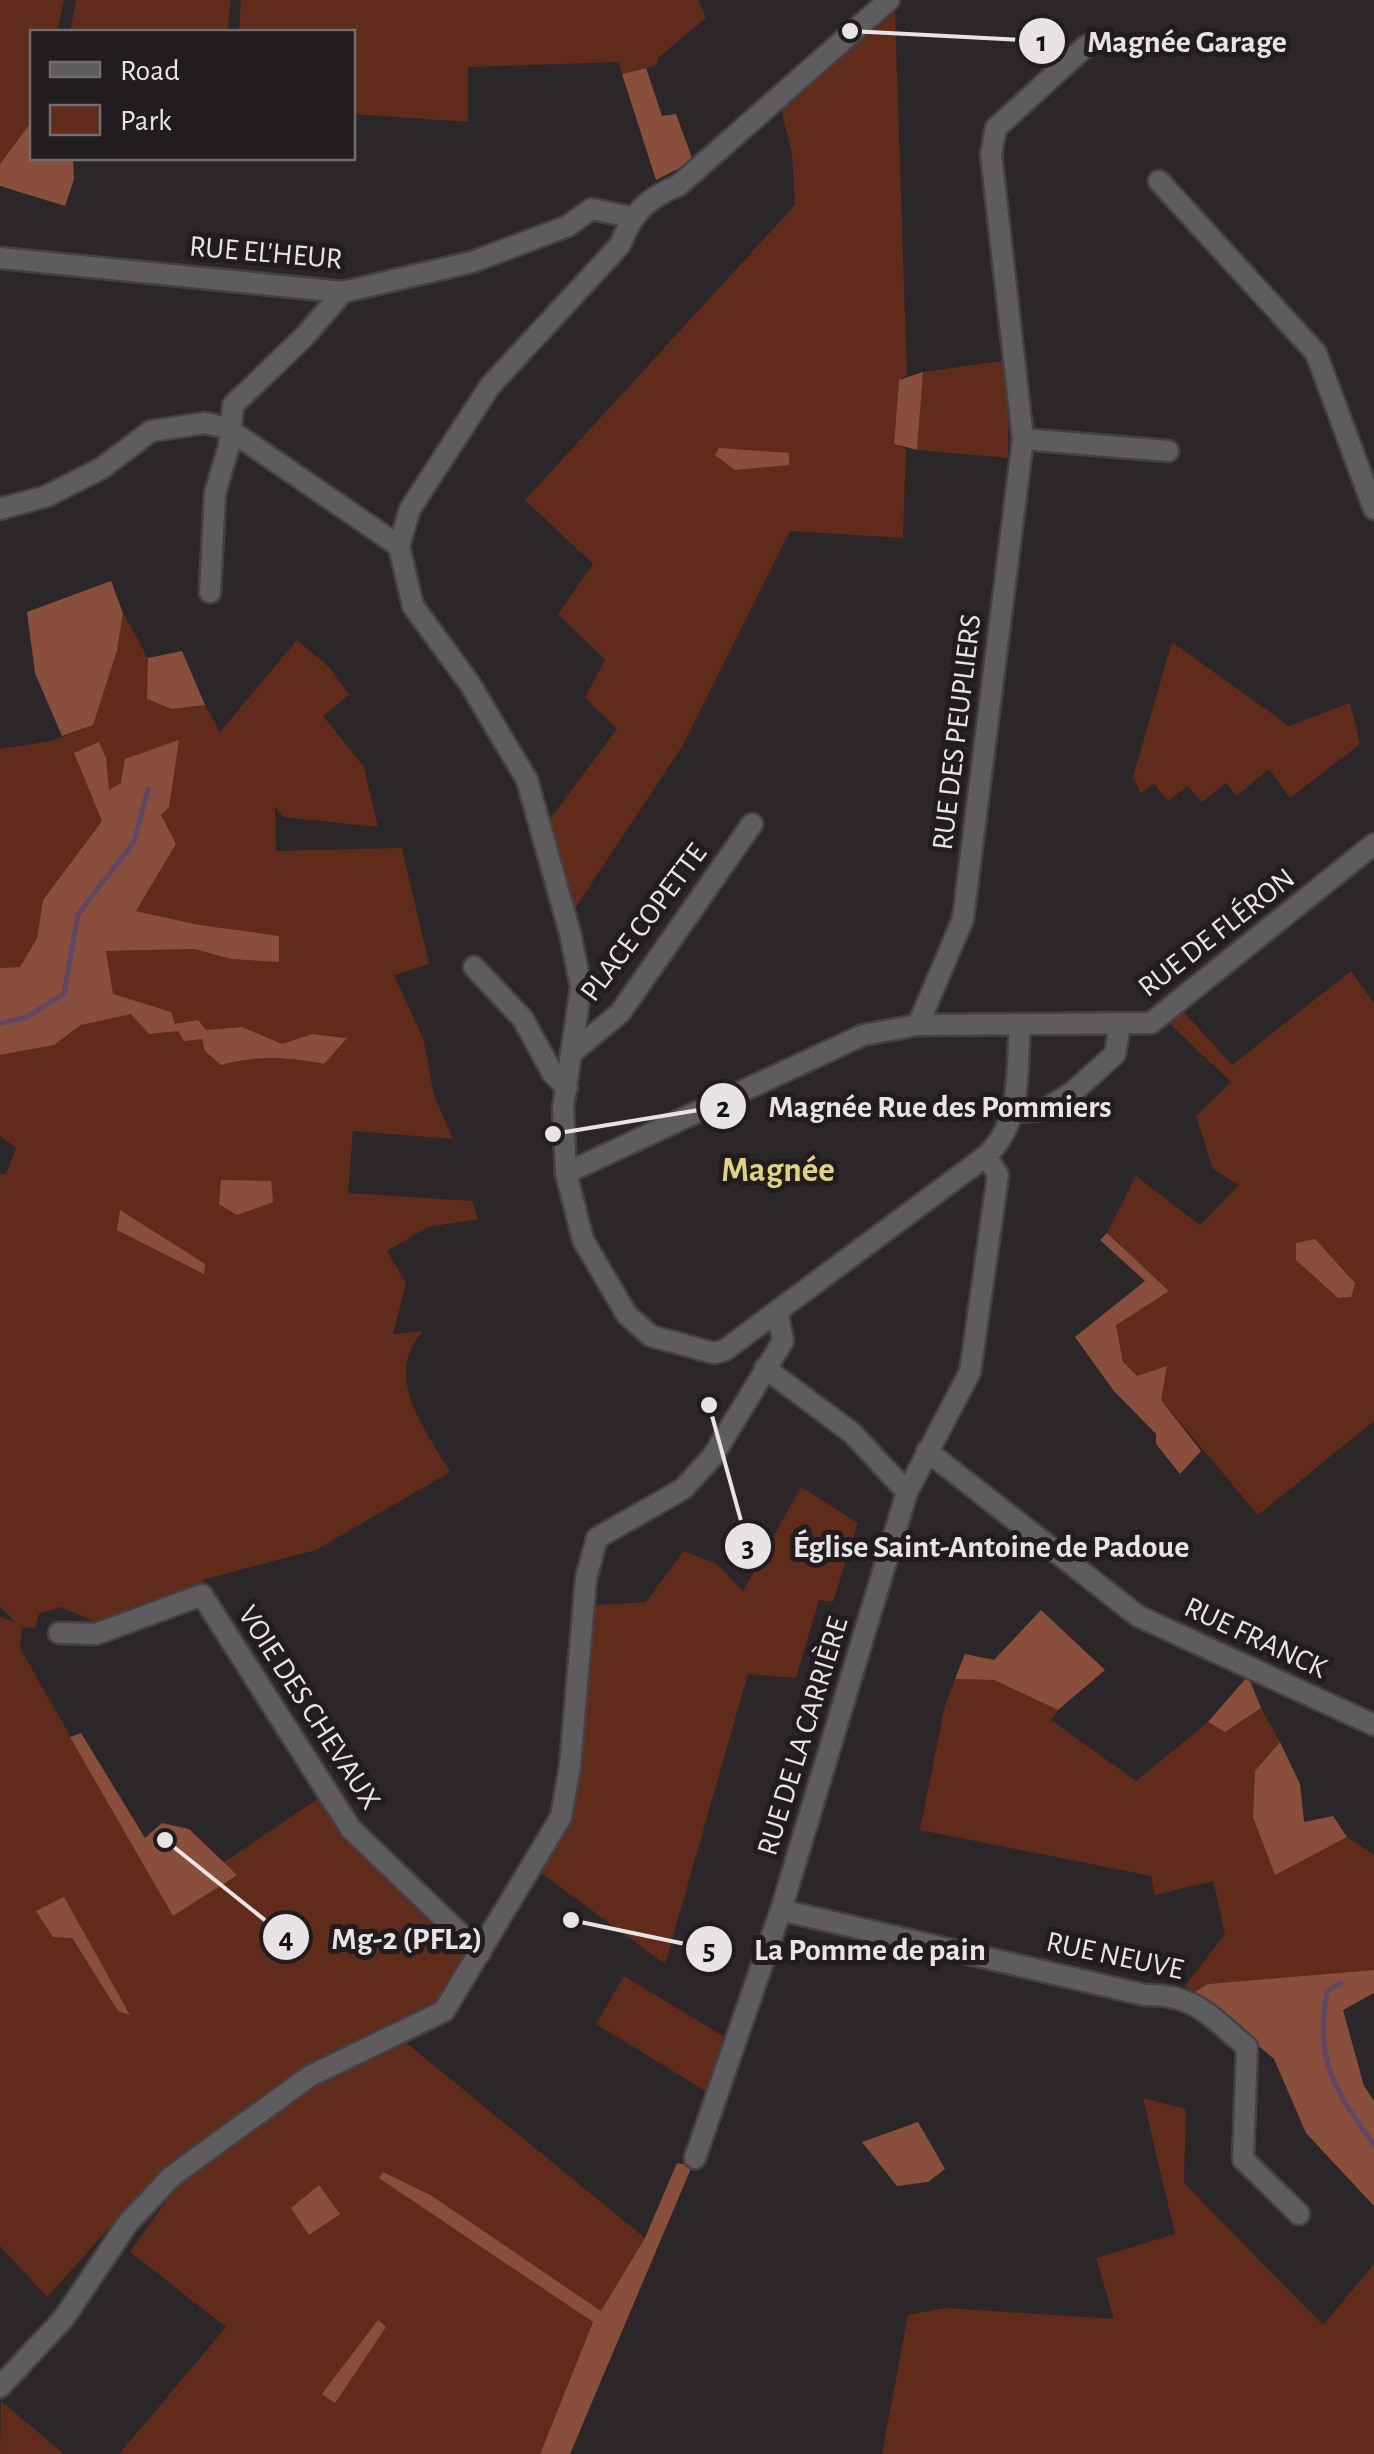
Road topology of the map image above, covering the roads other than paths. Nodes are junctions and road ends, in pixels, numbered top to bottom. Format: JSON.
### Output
{"nodes":[{"id":1,"x":889,"y":0,"type":"edge"},
{"id":2,"x":1086,"y":46,"type":"dead end"},
{"id":3,"x":1159,"y":181,"type":"dead end"},
{"id":4,"x":631,"y":217,"type":"junction"},
{"id":5,"x":0,"y":258,"type":"edge"},
{"id":6,"x":342,"y":292,"type":"junction"},
{"id":7,"x":228,"y":428,"type":"junction"},
{"id":8,"x":1022,"y":439,"type":"junction"},
{"id":9,"x":1168,"y":452,"type":"dead end"},
{"id":10,"x":1374,"y":509,"type":"edge"},
{"id":11,"x":0,"y":510,"type":"edge"},
{"id":12,"x":399,"y":546,"type":"junction"},
{"id":13,"x":210,"y":592,"type":"dead end"},
{"id":14,"x":752,"y":824,"type":"dead end"},
{"id":15,"x":1374,"y":844,"type":"edge"},
{"id":16,"x":1366,"y":861,"type":"edge"},
{"id":17,"x":474,"y":967,"type":"dead end"},
{"id":18,"x":1120,"y":1024,"type":"junction"},
{"id":19,"x":918,"y":1025,"type":"junction"},
{"id":20,"x":1020,"y":1025,"type":"junction"},
{"id":21,"x":575,"y":1050,"type":"junction"},
{"id":22,"x":566,"y":1088,"type":"junction"},
{"id":23,"x":1012,"y":1112,"type":"junction"},
{"id":24,"x":986,"y":1156,"type":"junction"},
{"id":25,"x":566,"y":1174,"type":"junction"},
{"id":26,"x":778,"y":1314,"type":"junction"},
{"id":27,"x":766,"y":1368,"type":"junction"},
{"id":28,"x":927,"y":1450,"type":"junction"},
{"id":29,"x":907,"y":1492,"type":"junction"},
{"id":30,"x":59,"y":1633,"type":"dead end"},
{"id":31,"x":1374,"y":1724,"type":"edge"},
{"id":32,"x":781,"y":1910,"type":"junction"},
{"id":33,"x":480,"y":1953,"type":"junction"},
{"id":34,"x":695,"y":2158,"type":"dead end"},
{"id":35,"x":1299,"y":2214,"type":"dead end"},
{"id":36,"x":0,"y":2387,"type":"edge"}],
"edges":[{"from":1,"to":4,"type":"street"},
{"from":2,"to":8,"type":"street","name":"RUE DES PEUPLIERS"},
{"from":3,"to":10,"type":"street"},
{"from":4,"to":6,"type":"street","name":"RUE EL'HEUR"},
{"from":4,"to":12,"type":"street"},
{"from":5,"to":6,"type":"street","name":"RUE EL'HEUR"},
{"from":6,"to":7,"type":"street"},
{"from":7,"to":11,"type":"street"},
{"from":7,"to":12,"type":"street"},
{"from":7,"to":13,"type":"street"},
{"from":8,"to":9,"type":"street"},
{"from":8,"to":19,"type":"street","name":"RUE DES PEUPLIERS"},
{"from":12,"to":21,"type":"street"},
{"from":14,"to":21,"type":"street","name":"PLACE COPETTE"},
{"from":15,"to":16,"type":"street","name":"RUE DE FLÉRON"},
{"from":16,"to":18,"type":"street","name":"RUE DE FLÉRON"},
{"from":17,"to":22,"type":"street"},
{"from":18,"to":20,"type":"street"},
{"from":18,"to":23,"type":"street","name":"RUE DE FLÉRON"},
{"from":19,"to":20,"type":"street"},
{"from":19,"to":25,"type":"street"},
{"from":20,"to":23,"type":"street"},
{"from":21,"to":22,"type":"street"},
{"from":22,"to":25,"type":"street"},
{"from":23,"to":24,"type":"street"},
{"from":24,"to":26,"type":"street"},
{"from":24,"to":28,"type":"street","name":"RUE DE LA CARRIÈRE"},
{"from":25,"to":26,"type":"street"},
{"from":26,"to":27,"type":"street"},
{"from":27,"to":29,"type":"street"},
{"from":27,"to":33,"type":"street"},
{"from":28,"to":29,"type":"street","name":"RUE DE LA CARRIÈRE"},
{"from":28,"to":31,"type":"street","name":"RUE FRANCK"},
{"from":29,"to":32,"type":"street","name":"RUE DE LA CARRIÈRE"},
{"from":30,"to":33,"type":"street","name":"VOIE DES CHEVAUX"},
{"from":32,"to":34,"type":"street","name":"RUE DE LA CARRIÈRE"},
{"from":32,"to":35,"type":"street","name":"RUE NEUVE"},
{"from":33,"to":36,"type":"street"}]}
